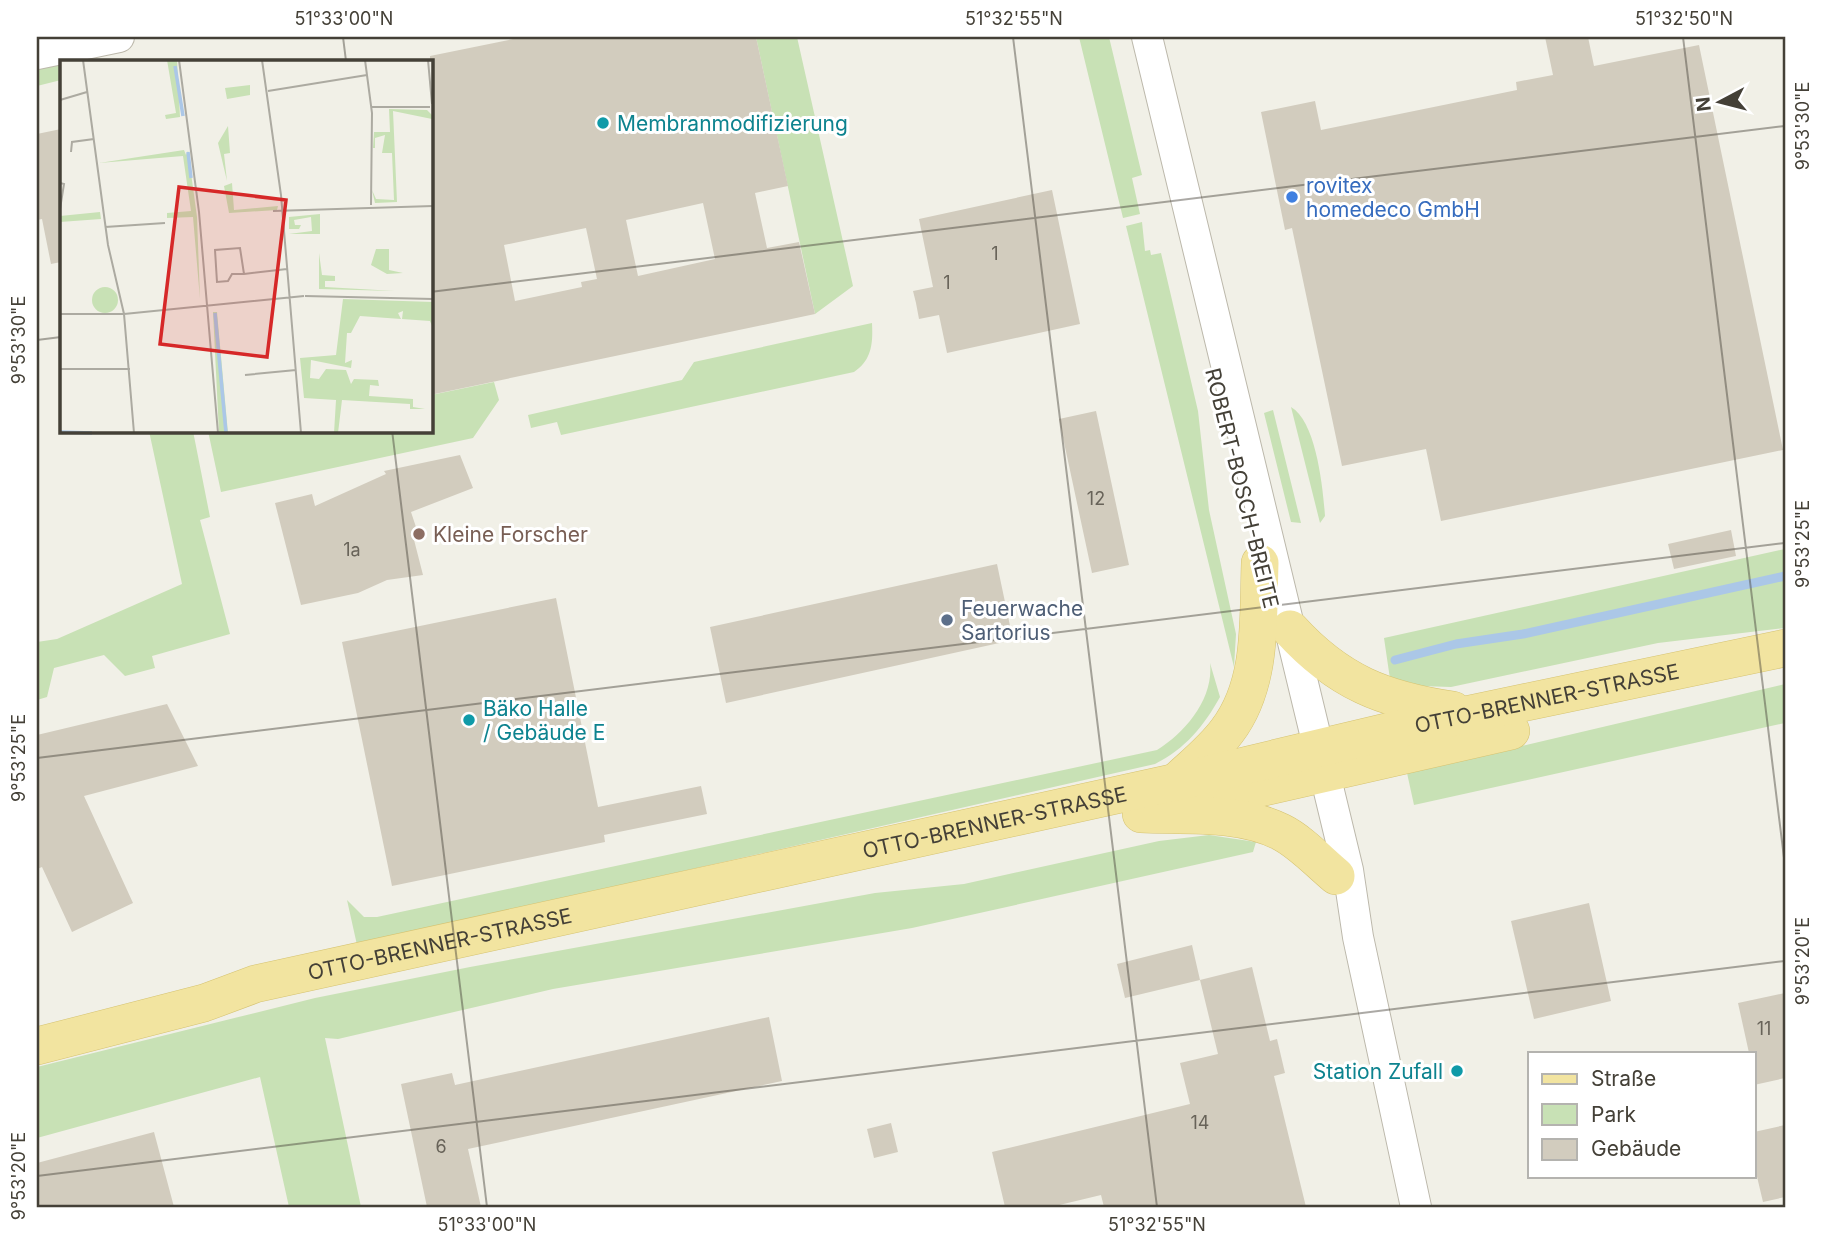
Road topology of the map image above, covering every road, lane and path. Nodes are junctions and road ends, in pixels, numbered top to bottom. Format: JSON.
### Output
{"nodes":[{"id":1,"x":119,"y":37,"type":"edge"},
{"id":2,"x":1133,"y":37,"type":"edge"},
{"id":3,"x":1147,"y":37,"type":"edge"},
{"id":4,"x":37,"y":54,"type":"edge"},
{"id":5,"x":1261,"y":563,"type":"junction"},
{"id":6,"x":1290,"y":629,"type":"junction"},
{"id":7,"x":1785,"y":648,"type":"edge"},
{"id":8,"x":1785,"y":668,"type":"edge"},
{"id":9,"x":1475,"y":713,"type":"junction"},
{"id":10,"x":1316,"y":762,"type":"junction"},
{"id":11,"x":1176,"y":782,"type":"junction"},
{"id":12,"x":1141,"y":814,"type":"junction"},
{"id":13,"x":1336,"y":876,"type":"junction"},
{"id":14,"x":1357,"y":937,"type":"junction"},
{"id":15,"x":204,"y":1003,"type":"junction"},
{"id":16,"x":37,"y":1046,"type":"edge"},
{"id":17,"x":1416,"y":1207,"type":"edge"}],
"edges":[{"from":1,"to":4,"type":"street"},
{"from":2,"to":5,"type":"street","name":"ROBERT-BOSCH-BREITE"},
{"from":3,"to":6,"type":"street","name":"ROBERT-BOSCH-BREITE"},
{"from":5,"to":10,"type":"street","name":"ROBERT-BOSCH-BREITE"},
{"from":5,"to":11,"type":"main road"},
{"from":6,"to":9,"type":"main road"},
{"from":6,"to":10,"type":"street","name":"ROBERT-BOSCH-BREITE"},
{"from":7,"to":9,"type":"main road","name":"OTTO-BRENNER-STRASSE"},
{"from":8,"to":10,"type":"main road","name":"OTTO-BRENNER-STRASSE"},
{"from":9,"to":10,"type":"main road","name":"OTTO-BRENNER-STRASSE"},
{"from":10,"to":11,"type":"main road","name":"OTTO-BRENNER-STRASSE"},
{"from":10,"to":12,"type":"main road","name":"OTTO-BRENNER-STRASSE"},
{"from":10,"to":13,"type":"street","name":"ROBERT-BOSCH-BREITE"},
{"from":10,"to":14,"type":"street","name":"ROBERT-BOSCH-BREITE"},
{"from":11,"to":15,"type":"main road","name":"OTTO-BRENNER-STRASSE"},
{"from":12,"to":13,"type":"main road"},
{"from":12,"to":15,"type":"main road","name":"OTTO-BRENNER-STRASSE"},
{"from":13,"to":14,"type":"street","name":"ROBERT-BOSCH-BREITE"},
{"from":14,"to":17,"type":"street","name":"ROBERT-BOSCH-BREITE"},
{"from":15,"to":16,"type":"main road","name":"OTTO-BRENNER-STRASSE"}]}
